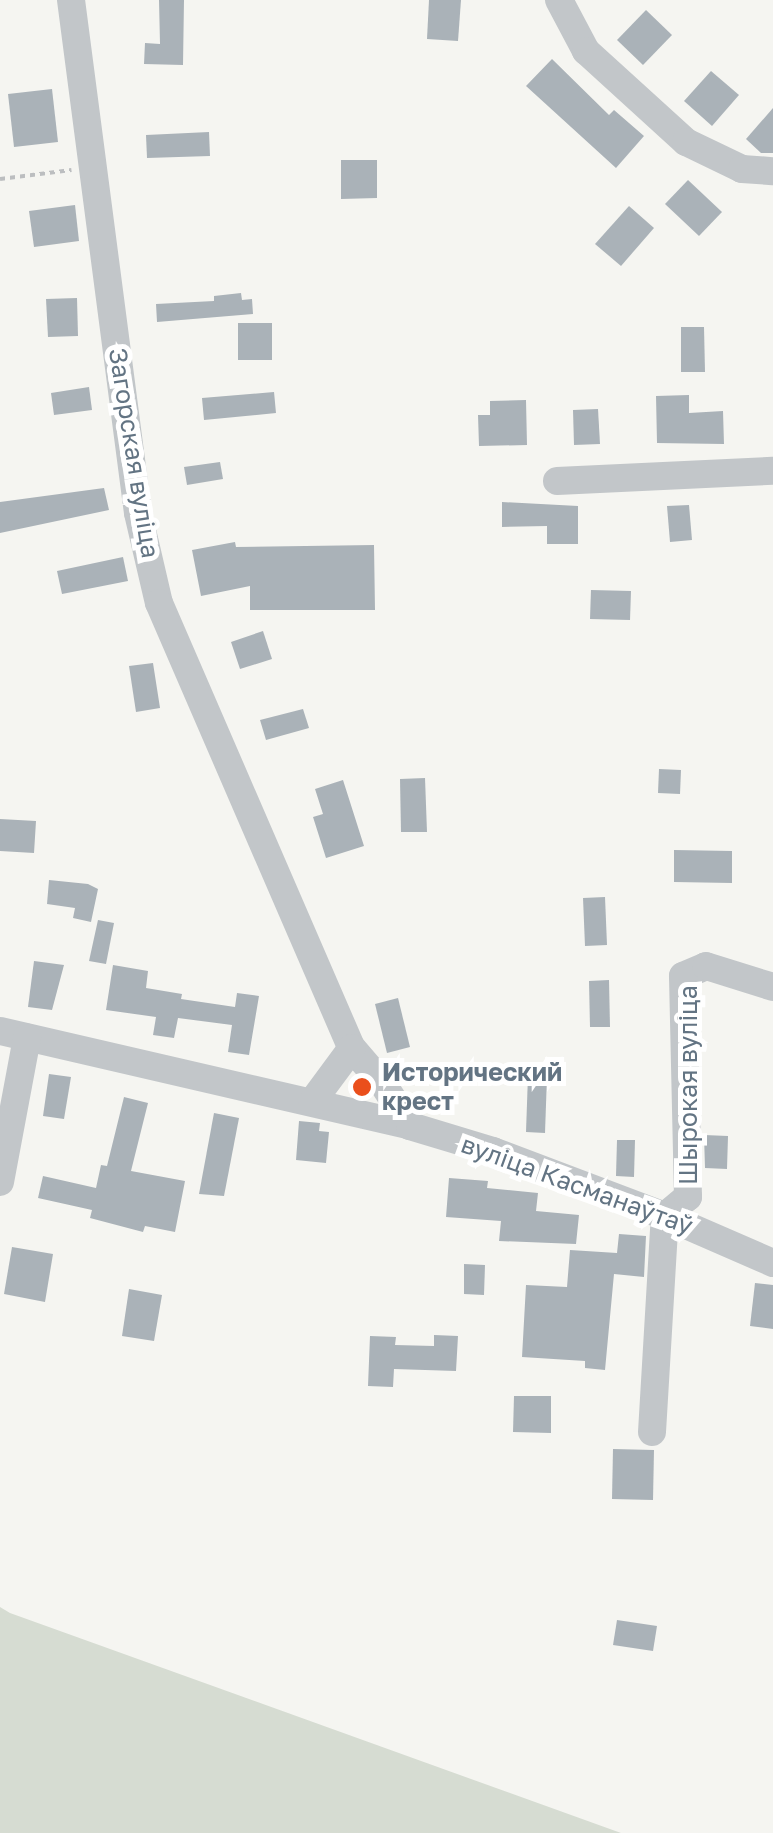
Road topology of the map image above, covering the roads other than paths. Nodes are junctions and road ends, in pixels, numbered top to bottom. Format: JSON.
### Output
{"nodes":[{"id":1,"x":71,"y":0,"type":"edge"},
{"id":2,"x":559,"y":0,"type":"edge"},
{"id":3,"x":773,"y":171,"type":"edge"},
{"id":4,"x":773,"y":471,"type":"edge"},
{"id":5,"x":557,"y":481,"type":"dead end"},
{"id":6,"x":773,"y":987,"type":"edge"},
{"id":7,"x":13,"y":1034,"type":"edge"},
{"id":8,"x":352,"y":1048,"type":"junction"},
{"id":9,"x":312,"y":1102,"type":"junction"},
{"id":10,"x":410,"y":1126,"type":"junction"},
{"id":11,"x":0,"y":1182,"type":"edge"},
{"id":12,"x":665,"y":1216,"type":"junction"},
{"id":13,"x":773,"y":1263,"type":"edge"},
{"id":14,"x":652,"y":1432,"type":"dead end"}],
"edges":[{"from":1,"to":8,"type":"street","name":"Загорская вуліца"},
{"from":2,"to":3,"type":"street"},
{"from":4,"to":5,"type":"street"},
{"from":6,"to":12,"type":"street","name":"Шырокая вуліца"},
{"from":7,"to":9,"type":"street","name":"вуліца Касманаўтаў"},
{"from":7,"to":11,"type":"street","name":"вуліца Касманаўтаў"},
{"from":8,"to":9,"type":"street"},
{"from":8,"to":10,"type":"street","name":"Загорская вуліца"},
{"from":9,"to":10,"type":"street","name":"вуліца Касманаўтаў"},
{"from":10,"to":12,"type":"street","name":"вуліца Касманаўтаў"},
{"from":12,"to":13,"type":"street","name":"вуліца Касманаўтаў"},
{"from":12,"to":14,"type":"street"}]}
